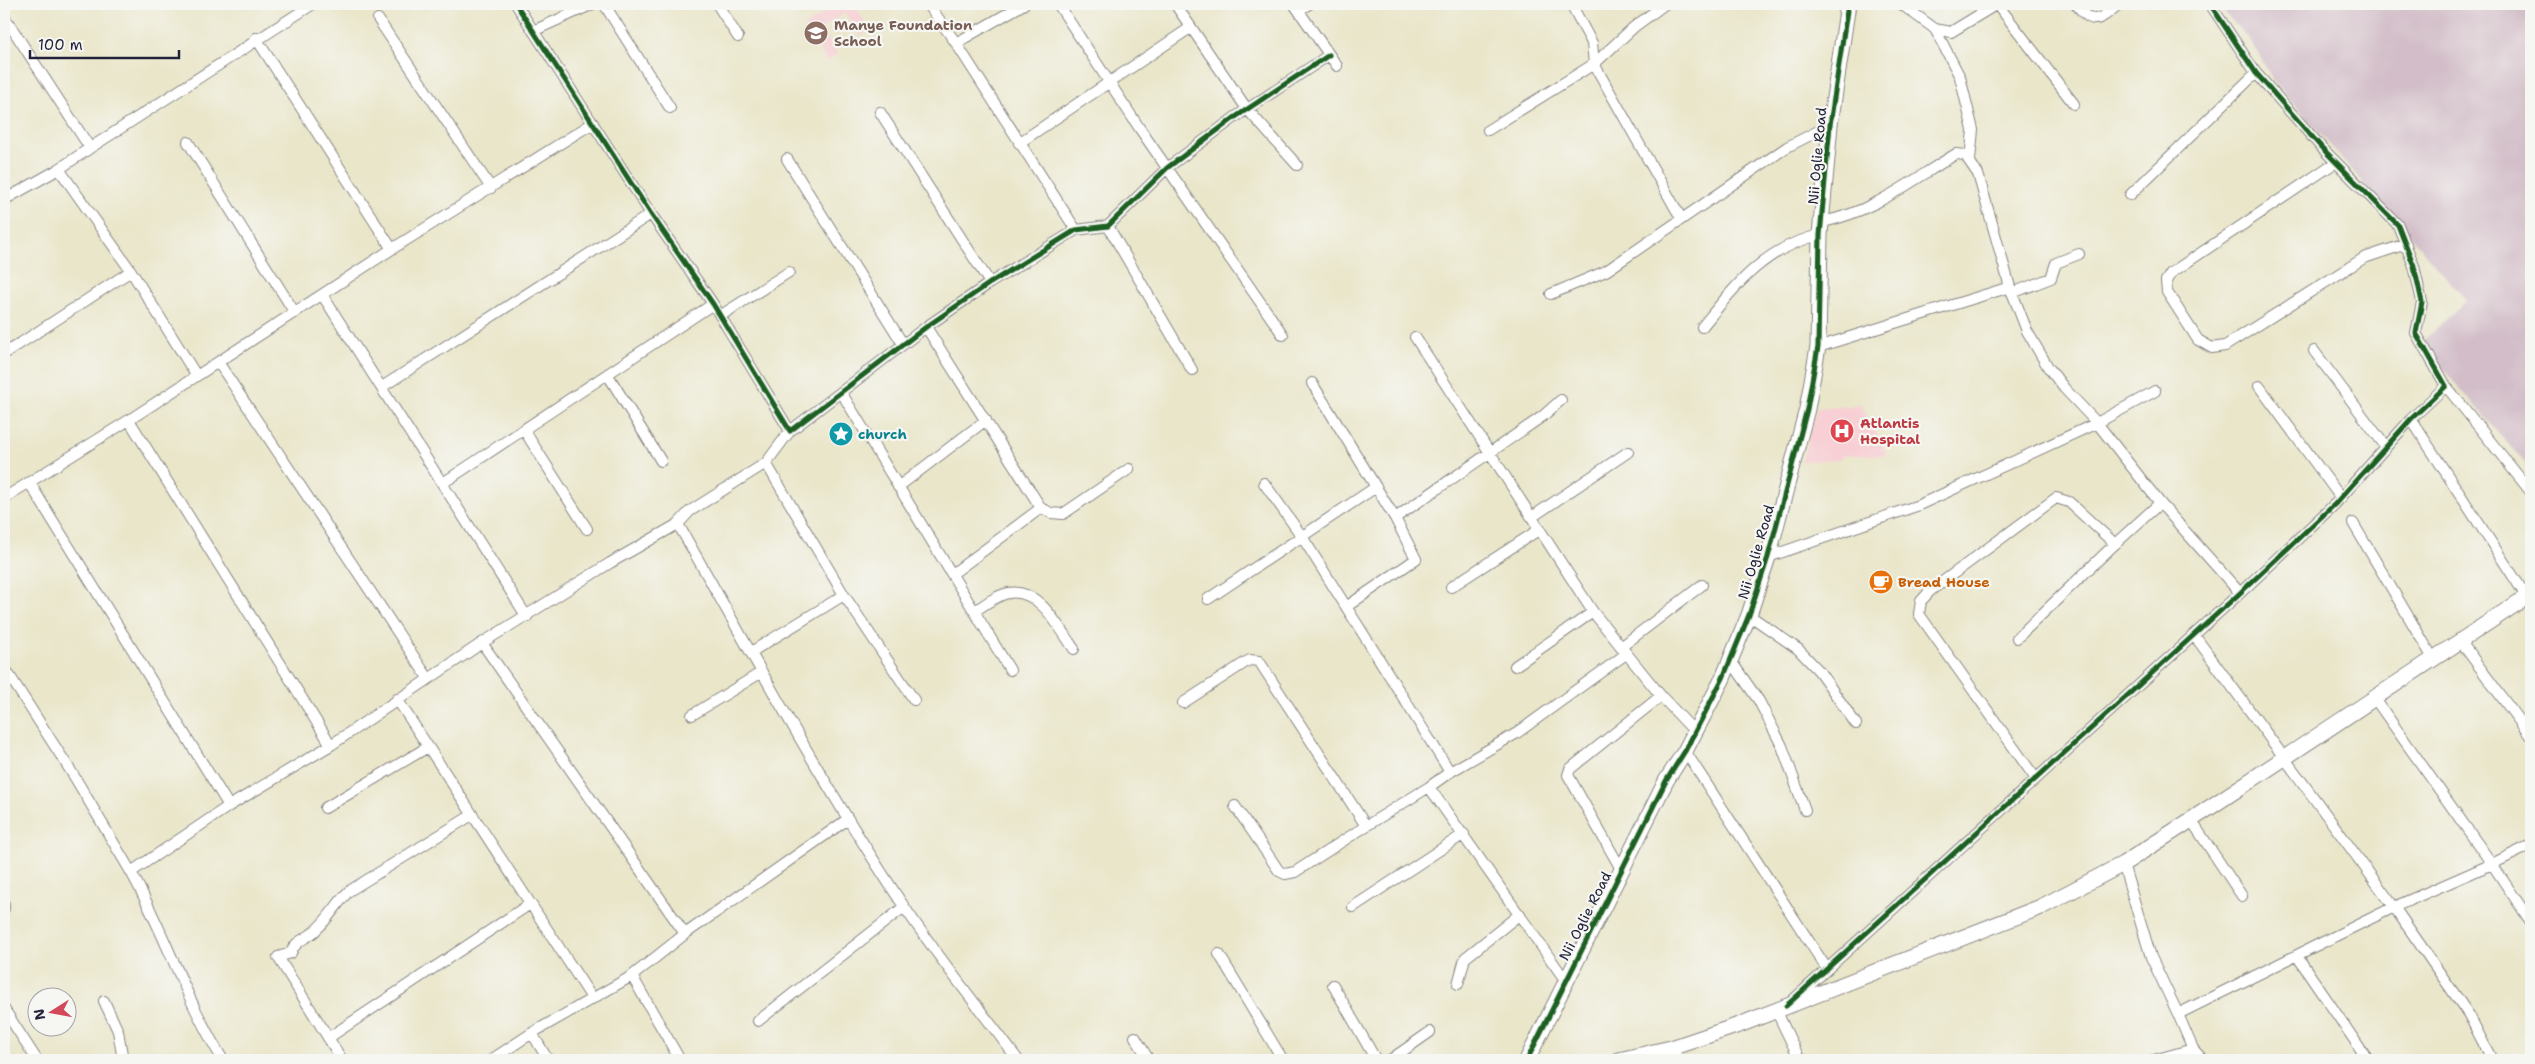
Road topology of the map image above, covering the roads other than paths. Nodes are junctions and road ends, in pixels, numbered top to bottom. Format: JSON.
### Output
{"nodes":[{"id":1,"x":312,"y":4,"type":"edge"},
{"id":2,"x":516,"y":4,"type":"edge"},
{"id":3,"x":593,"y":4,"type":"edge"},
{"id":4,"x":604,"y":4,"type":"edge"},
{"id":5,"x":717,"y":4,"type":"edge"},
{"id":6,"x":928,"y":4,"type":"edge"},
{"id":7,"x":1024,"y":4,"type":"edge"},
{"id":8,"x":1058,"y":4,"type":"edge"},
{"id":9,"x":1175,"y":4,"type":"edge"},
{"id":10,"x":1309,"y":4,"type":"edge"},
{"id":11,"x":1572,"y":4,"type":"edge"},
{"id":12,"x":1663,"y":4,"type":"edge"},
{"id":13,"x":1848,"y":4,"type":"edge"},
{"id":14,"x":1901,"y":4,"type":"edge"},
{"id":15,"x":2076,"y":4,"type":"edge"},
{"id":16,"x":2119,"y":4,"type":"edge"},
{"id":17,"x":2210,"y":4,"type":"edge"},
{"id":18,"x":1297,"y":7,"type":"edge"},
{"id":19,"x":4,"y":16,"type":"edge"},
{"id":20,"x":378,"y":19,"type":"dead end"},
{"id":21,"x":1190,"y":28,"type":"junction"},
{"id":22,"x":1935,"y":29,"type":"junction"},
{"id":23,"x":533,"y":31,"type":"junction"},
{"id":24,"x":738,"y":37,"type":"dead end"},
{"id":25,"x":256,"y":38,"type":"junction"},
{"id":26,"x":956,"y":42,"type":"junction"},
{"id":27,"x":1329,"y":55,"type":"junction"},
{"id":28,"x":1594,"y":64,"type":"junction"},
{"id":29,"x":1337,"y":66,"type":"dead end"},
{"id":30,"x":2256,"y":73,"type":"junction"},
{"id":31,"x":1109,"y":81,"type":"junction"},
{"id":32,"x":2074,"y":104,"type":"dead end"},
{"id":33,"x":670,"y":108,"type":"dead end"},
{"id":34,"x":1247,"y":109,"type":"junction"},
{"id":35,"x":880,"y":112,"type":"dead end"},
{"id":36,"x":593,"y":124,"type":"junction"},
{"id":37,"x":1830,"y":125,"type":"junction"},
{"id":38,"x":1488,"y":130,"type":"dead end"},
{"id":39,"x":188,"y":142,"type":"dead end"},
{"id":40,"x":1019,"y":143,"type":"junction"},
{"id":41,"x":90,"y":148,"type":"junction"},
{"id":42,"x":787,"y":159,"type":"dead end"},
{"id":43,"x":1970,"y":160,"type":"junction"},
{"id":44,"x":2336,"y":162,"type":"junction"},
{"id":45,"x":1297,"y":165,"type":"dead end"},
{"id":46,"x":1167,"y":168,"type":"junction"},
{"id":47,"x":59,"y":169,"type":"junction"},
{"id":48,"x":491,"y":188,"type":"junction"},
{"id":49,"x":2130,"y":195,"type":"dead end"},
{"id":50,"x":4,"y":200,"type":"edge"},
{"id":51,"x":651,"y":214,"type":"junction"},
{"id":52,"x":1681,"y":218,"type":"junction"},
{"id":53,"x":1108,"y":226,"type":"junction"},
{"id":54,"x":1821,"y":228,"type":"junction"},
{"id":55,"x":1076,"y":230,"type":"junction"},
{"id":56,"x":2406,"y":244,"type":"junction"},
{"id":57,"x":392,"y":249,"type":"junction"},
{"id":58,"x":2078,"y":254,"type":"dead end"},
{"id":59,"x":131,"y":271,"type":"junction"},
{"id":60,"x":789,"y":272,"type":"dead end"},
{"id":61,"x":990,"y":284,"type":"junction"},
{"id":62,"x":2011,"y":290,"type":"junction"},
{"id":63,"x":1551,"y":294,"type":"dead end"},
{"id":64,"x":323,"y":296,"type":"junction"},
{"id":65,"x":713,"y":304,"type":"junction"},
{"id":66,"x":295,"y":312,"type":"junction"},
{"id":67,"x":720,"y":316,"type":"junction"},
{"id":68,"x":1702,"y":326,"type":"dead end"},
{"id":69,"x":926,"y":327,"type":"junction"},
{"id":70,"x":1283,"y":335,"type":"dead end"},
{"id":71,"x":1415,"y":337,"type":"dead end"},
{"id":72,"x":904,"y":344,"type":"junction"},
{"id":73,"x":1818,"y":347,"type":"junction"},
{"id":74,"x":2314,"y":351,"type":"dead end"},
{"id":75,"x":4,"y":354,"type":"edge"},
{"id":76,"x":218,"y":362,"type":"junction"},
{"id":77,"x":1192,"y":370,"type":"dead end"},
{"id":78,"x":196,"y":375,"type":"junction"},
{"id":79,"x":608,"y":375,"type":"junction"},
{"id":80,"x":1312,"y":383,"type":"dead end"},
{"id":81,"x":2259,"y":386,"type":"dead end"},
{"id":82,"x":2446,"y":386,"type":"junction"},
{"id":83,"x":382,"y":387,"type":"junction"},
{"id":84,"x":2155,"y":391,"type":"dead end"},
{"id":85,"x":840,"y":392,"type":"junction"},
{"id":86,"x":1561,"y":400,"type":"dead end"},
{"id":87,"x":2411,"y":419,"type":"junction"},
{"id":88,"x":129,"y":420,"type":"junction"},
{"id":89,"x":986,"y":420,"type":"junction"},
{"id":90,"x":2098,"y":423,"type":"junction"},
{"id":91,"x":524,"y":430,"type":"junction"},
{"id":92,"x":790,"y":431,"type":"junction"},
{"id":93,"x":2386,"y":447,"type":"junction"},
{"id":94,"x":1628,"y":452,"type":"dead end"},
{"id":95,"x":1491,"y":453,"type":"junction"},
{"id":96,"x":661,"y":462,"type":"dead end"},
{"id":97,"x":766,"y":463,"type":"junction"},
{"id":98,"x":1129,"y":469,"type":"dead end"},
{"id":99,"x":29,"y":482,"type":"junction"},
{"id":100,"x":444,"y":483,"type":"junction"},
{"id":101,"x":1264,"y":483,"type":"dead end"},
{"id":102,"x":898,"y":487,"type":"junction"},
{"id":103,"x":1376,"y":487,"type":"junction"},
{"id":104,"x":2531,"y":492,"type":"edge"},
{"id":105,"x":4,"y":498,"type":"edge"},
{"id":106,"x":2341,"y":498,"type":"junction"},
{"id":107,"x":2160,"y":503,"type":"junction"},
{"id":108,"x":1041,"y":508,"type":"junction"},
{"id":109,"x":1532,"y":517,"type":"junction"},
{"id":110,"x":1395,"y":518,"type":"junction"},
{"id":111,"x":678,"y":524,"type":"junction"},
{"id":112,"x":2353,"y":524,"type":"dead end"},
{"id":113,"x":587,"y":529,"type":"dead end"},
{"id":114,"x":1540,"y":529,"type":"junction"},
{"id":115,"x":1301,"y":535,"type":"junction"},
{"id":116,"x":2115,"y":544,"type":"junction"},
{"id":117,"x":1768,"y":557,"type":"junction"},
{"id":118,"x":952,"y":574,"type":"junction"},
{"id":119,"x":1702,"y":585,"type":"dead end"},
{"id":120,"x":1451,"y":587,"type":"dead end"},
{"id":121,"x":844,"y":594,"type":"junction"},
{"id":122,"x":2240,"y":594,"type":"junction"},
{"id":123,"x":2528,"y":595,"type":"edge"},
{"id":124,"x":1208,"y":600,"type":"dead end"},
{"id":125,"x":1346,"y":607,"type":"junction"},
{"id":126,"x":975,"y":611,"type":"junction"},
{"id":127,"x":1593,"y":612,"type":"junction"},
{"id":128,"x":1749,"y":615,"type":"junction"},
{"id":129,"x":527,"y":617,"type":"junction"},
{"id":130,"x":2194,"y":635,"type":"junction"},
{"id":131,"x":2017,"y":638,"type":"dead end"},
{"id":132,"x":2462,"y":642,"type":"junction"},
{"id":133,"x":482,"y":643,"type":"junction"},
{"id":134,"x":1074,"y":649,"type":"dead end"},
{"id":135,"x":1623,"y":651,"type":"junction"},
{"id":136,"x":751,"y":652,"type":"junction"},
{"id":137,"x":2434,"y":660,"type":"junction"},
{"id":138,"x":1731,"y":661,"type":"junction"},
{"id":139,"x":1515,"y":666,"type":"dead end"},
{"id":140,"x":4,"y":667,"type":"edge"},
{"id":141,"x":1010,"y":670,"type":"dead end"},
{"id":142,"x":762,"y":672,"type":"junction"},
{"id":143,"x":428,"y":678,"type":"junction"},
{"id":144,"x":1661,"y":696,"type":"junction"},
{"id":145,"x":397,"y":699,"type":"junction"},
{"id":146,"x":2375,"y":699,"type":"junction"},
{"id":147,"x":914,"y":700,"type":"dead end"},
{"id":148,"x":1183,"y":703,"type":"dead end"},
{"id":149,"x":692,"y":715,"type":"dead end"},
{"id":150,"x":1856,"y":724,"type":"dead end"},
{"id":151,"x":1695,"y":732,"type":"junction"},
{"id":152,"x":2531,"y":736,"type":"edge"},
{"id":153,"x":331,"y":745,"type":"junction"},
{"id":154,"x":428,"y":747,"type":"junction"},
{"id":155,"x":1685,"y":751,"type":"junction"},
{"id":156,"x":2285,"y":759,"type":"junction"},
{"id":157,"x":1450,"y":772,"type":"junction"},
{"id":158,"x":2036,"y":779,"type":"junction"},
{"id":159,"x":1429,"y":787,"type":"junction"},
{"id":160,"x":229,"y":806,"type":"junction"},
{"id":161,"x":1235,"y":806,"type":"dead end"},
{"id":162,"x":325,"y":808,"type":"dead end"},
{"id":163,"x":1805,"y":810,"type":"dead end"},
{"id":164,"x":472,"y":815,"type":"junction"},
{"id":165,"x":848,"y":819,"type":"junction"},
{"id":166,"x":2192,"y":820,"type":"junction"},
{"id":167,"x":1366,"y":826,"type":"junction"},
{"id":168,"x":1464,"y":834,"type":"junction"},
{"id":169,"x":2531,"y":845,"type":"edge"},
{"id":170,"x":2123,"y":864,"type":"junction"},
{"id":171,"x":2492,"y":864,"type":"junction"},
{"id":172,"x":1621,"y":869,"type":"junction"},
{"id":173,"x":131,"y":872,"type":"junction"},
{"id":174,"x":2242,"y":896,"type":"dead end"},
{"id":175,"x":4,"y":904,"type":"edge"},
{"id":176,"x":530,"y":904,"type":"junction"},
{"id":177,"x":904,"y":907,"type":"junction"},
{"id":178,"x":1353,"y":907,"type":"dead end"},
{"id":179,"x":2394,"y":907,"type":"junction"},
{"id":180,"x":4,"y":909,"type":"edge"},
{"id":181,"x":1520,"y":914,"type":"junction"},
{"id":182,"x":2531,"y":922,"type":"edge"},
{"id":183,"x":685,"y":934,"type":"junction"},
{"id":184,"x":1219,"y":954,"type":"dead end"},
{"id":185,"x":2296,"y":956,"type":"junction"},
{"id":186,"x":1827,"y":969,"type":"junction"},
{"id":187,"x":632,"y":976,"type":"junction"},
{"id":188,"x":1566,"y":981,"type":"junction"},
{"id":189,"x":1458,"y":984,"type":"dead end"},
{"id":190,"x":1333,"y":985,"type":"dead end"},
{"id":191,"x":592,"y":998,"type":"junction"},
{"id":192,"x":104,"y":1001,"type":"dead end"},
{"id":193,"x":1781,"y":1008,"type":"junction"},
{"id":194,"x":4,"y":1009,"type":"edge"},
{"id":195,"x":2178,"y":1014,"type":"junction"},
{"id":196,"x":758,"y":1022,"type":"dead end"},
{"id":197,"x":1430,"y":1032,"type":"dead end"},
{"id":198,"x":532,"y":1033,"type":"junction"},
{"id":199,"x":1135,"y":1037,"type":"dead end"},
{"id":200,"x":328,"y":1038,"type":"junction"},
{"id":201,"x":2193,"y":1049,"type":"junction"},
{"id":202,"x":1675,"y":1054,"type":"edge"},
{"id":203,"x":37,"y":1060,"type":"edge"},
{"id":204,"x":123,"y":1060,"type":"edge"},
{"id":205,"x":223,"y":1060,"type":"edge"},
{"id":206,"x":342,"y":1060,"type":"edge"},
{"id":207,"x":491,"y":1060,"type":"edge"},
{"id":208,"x":548,"y":1060,"type":"edge"},
{"id":209,"x":680,"y":1060,"type":"edge"},
{"id":210,"x":1018,"y":1060,"type":"edge"},
{"id":211,"x":1149,"y":1060,"type":"edge"},
{"id":212,"x":1283,"y":1060,"type":"edge"},
{"id":213,"x":1376,"y":1060,"type":"edge"},
{"id":214,"x":1390,"y":1060,"type":"edge"},
{"id":215,"x":1527,"y":1060,"type":"edge"},
{"id":216,"x":1619,"y":1060,"type":"edge"},
{"id":217,"x":1800,"y":1060,"type":"edge"},
{"id":218,"x":2154,"y":1060,"type":"edge"},
{"id":219,"x":2203,"y":1060,"type":"edge"},
{"id":220,"x":2368,"y":1060,"type":"edge"},
{"id":221,"x":2492,"y":1060,"type":"edge"}],
"edges":[{"from":1,"to":25,"type":"street"},
{"from":2,"to":23,"type":"street"},
{"from":3,"to":23,"type":"street"},
{"from":4,"to":33,"type":"street"},
{"from":5,"to":24,"type":"street"},
{"from":6,"to":26,"type":"street"},
{"from":7,"to":26,"type":"street"},
{"from":8,"to":31,"type":"street"},
{"from":9,"to":21,"type":"street"},
{"from":10,"to":18,"type":"street"},
{"from":11,"to":28,"type":"street"},
{"from":12,"to":28,"type":"street"},
{"from":13,"to":37,"type":"street","name":"Nii Oglie Road"},
{"from":14,"to":22,"type":"street"},
{"from":15,"to":16,"type":"street"},
{"from":17,"to":30,"type":"street"},
{"from":18,"to":27,"type":"street"},
{"from":19,"to":41,"type":"street"},
{"from":20,"to":48,"type":"street"},
{"from":21,"to":31,"type":"street"},
{"from":21,"to":34,"type":"street"},
{"from":22,"to":32,"type":"street"},
{"from":22,"to":43,"type":"street"},
{"from":23,"to":36,"type":"street"},
{"from":25,"to":41,"type":"street"},
{"from":25,"to":57,"type":"street"},
{"from":26,"to":40,"type":"street"},
{"from":27,"to":29,"type":"street"},
{"from":27,"to":34,"type":"street"},
{"from":28,"to":38,"type":"street"},
{"from":28,"to":52,"type":"street"},
{"from":30,"to":44,"type":"street"},
{"from":30,"to":49,"type":"street"},
{"from":31,"to":40,"type":"street"},
{"from":31,"to":46,"type":"street"},
{"from":34,"to":45,"type":"street"},
{"from":34,"to":46,"type":"street"},
{"from":35,"to":61,"type":"street"},
{"from":36,"to":48,"type":"street"},
{"from":36,"to":51,"type":"street"},
{"from":37,"to":52,"type":"street"},
{"from":37,"to":54,"type":"street","name":"Nii Oglie Road"},
{"from":39,"to":66,"type":"street"},
{"from":40,"to":55,"type":"street"},
{"from":41,"to":47,"type":"street"},
{"from":42,"to":72,"type":"street"},
{"from":43,"to":54,"type":"street"},
{"from":43,"to":62,"type":"street"},
{"from":44,"to":56,"type":"street"},
{"from":44,"to":56,"type":"street"},
{"from":46,"to":53,"type":"street"},
{"from":46,"to":70,"type":"street"},
{"from":47,"to":50,"type":"street"},
{"from":47,"to":59,"type":"street"},
{"from":48,"to":57,"type":"street"},
{"from":51,"to":65,"type":"street"},
{"from":51,"to":83,"type":"street"},
{"from":52,"to":63,"type":"street"},
{"from":53,"to":55,"type":"street"},
{"from":53,"to":77,"type":"street"},
{"from":54,"to":68,"type":"street"},
{"from":54,"to":73,"type":"street","name":"Nii Oglie Road"},
{"from":55,"to":61,"type":"street"},
{"from":56,"to":82,"type":"street"},
{"from":57,"to":64,"type":"street"},
{"from":58,"to":62,"type":"street"},
{"from":59,"to":75,"type":"street"},
{"from":59,"to":78,"type":"street"},
{"from":60,"to":67,"type":"street"},
{"from":61,"to":69,"type":"street"},
{"from":62,"to":73,"type":"street"},
{"from":62,"to":90,"type":"street"},
{"from":64,"to":66,"type":"street"},
{"from":64,"to":83,"type":"street"},
{"from":65,"to":67,"type":"street"},
{"from":65,"to":79,"type":"street"},
{"from":66,"to":76,"type":"street"},
{"from":67,"to":92,"type":"street"},
{"from":69,"to":72,"type":"street"},
{"from":69,"to":89,"type":"street"},
{"from":71,"to":95,"type":"street"},
{"from":72,"to":85,"type":"street"},
{"from":73,"to":117,"type":"street","name":"Nii Oglie Road"},
{"from":74,"to":93,"type":"street"},
{"from":76,"to":78,"type":"street"},
{"from":76,"to":143,"type":"street"},
{"from":78,"to":88,"type":"street"},
{"from":79,"to":91,"type":"street"},
{"from":79,"to":96,"type":"street"},
{"from":80,"to":103,"type":"street"},
{"from":81,"to":106,"type":"street"},
{"from":82,"to":87,"type":"street"},
{"from":82,"to":104,"type":"street"},
{"from":83,"to":100,"type":"street"},
{"from":84,"to":90,"type":"street"},
{"from":85,"to":92,"type":"street"},
{"from":85,"to":102,"type":"street"},
{"from":86,"to":95,"type":"street"},
{"from":87,"to":93,"type":"street"},
{"from":87,"to":123,"type":"street"},
{"from":88,"to":99,"type":"street"},
{"from":88,"to":153,"type":"street"},
{"from":89,"to":102,"type":"street"},
{"from":89,"to":108,"type":"street"},
{"from":90,"to":107,"type":"street"},
{"from":90,"to":117,"type":"street"},
{"from":91,"to":100,"type":"street"},
{"from":91,"to":113,"type":"street"},
{"from":92,"to":97,"type":"street"},
{"from":93,"to":106,"type":"street"},
{"from":94,"to":109,"type":"street"},
{"from":95,"to":109,"type":"street"},
{"from":95,"to":110,"type":"street"},
{"from":97,"to":111,"type":"street"},
{"from":97,"to":121,"type":"street"},
{"from":98,"to":108,"type":"street"},
{"from":99,"to":105,"type":"street"},
{"from":99,"to":160,"type":"street"},
{"from":100,"to":129,"type":"street"},
{"from":101,"to":115,"type":"street"},
{"from":102,"to":118,"type":"street"},
{"from":103,"to":110,"type":"street"},
{"from":103,"to":115,"type":"street"},
{"from":106,"to":122,"type":"street"},
{"from":107,"to":116,"type":"street"},
{"from":107,"to":122,"type":"street"},
{"from":108,"to":118,"type":"street"},
{"from":109,"to":114,"type":"street"},
{"from":110,"to":125,"type":"street"},
{"from":111,"to":129,"type":"street"},
{"from":111,"to":136,"type":"street"},
{"from":112,"to":137,"type":"street"},
{"from":114,"to":120,"type":"street"},
{"from":114,"to":127,"type":"street"},
{"from":115,"to":124,"type":"street"},
{"from":115,"to":125,"type":"street"},
{"from":116,"to":131,"type":"street"},
{"from":116,"to":158,"type":"street"},
{"from":117,"to":128,"type":"street","name":"Nii Oglie Road"},
{"from":118,"to":126,"type":"street"},
{"from":119,"to":135,"type":"street"},
{"from":121,"to":136,"type":"street"},
{"from":121,"to":147,"type":"street"},
{"from":122,"to":130,"type":"street"},
{"from":123,"to":132,"type":"street"},
{"from":125,"to":157,"type":"street"},
{"from":126,"to":134,"type":"street"},
{"from":126,"to":141,"type":"street"},
{"from":127,"to":135,"type":"street"},
{"from":127,"to":139,"type":"street"},
{"from":128,"to":138,"type":"street","name":"Nii Oglie Road"},
{"from":128,"to":150,"type":"street"},
{"from":129,"to":133,"type":"street"},
{"from":130,"to":156,"type":"street"},
{"from":130,"to":158,"type":"street"},
{"from":132,"to":137,"type":"street"},
{"from":132,"to":152,"type":"street"},
{"from":133,"to":143,"type":"street"},
{"from":133,"to":183,"type":"street"},
{"from":135,"to":144,"type":"street"},
{"from":135,"to":157,"type":"street"},
{"from":136,"to":142,"type":"street"},
{"from":137,"to":146,"type":"street"},
{"from":138,"to":151,"type":"street","name":"Nii Oglie Road"},
{"from":138,"to":163,"type":"street"},
{"from":140,"to":173,"type":"street"},
{"from":142,"to":149,"type":"street"},
{"from":142,"to":165,"type":"street"},
{"from":143,"to":145,"type":"street"},
{"from":144,"to":151,"type":"street"},
{"from":144,"to":172,"type":"street"},
{"from":145,"to":153,"type":"street"},
{"from":145,"to":154,"type":"street"},
{"from":146,"to":156,"type":"street"},
{"from":146,"to":171,"type":"street"},
{"from":148,"to":167,"type":"street"},
{"from":151,"to":155,"type":"street","name":"Nii Oglie Road"},
{"from":153,"to":160,"type":"street"},
{"from":154,"to":162,"type":"street"},
{"from":154,"to":164,"type":"street"},
{"from":155,"to":172,"type":"street","name":"Nii Oglie Road"},
{"from":155,"to":186,"type":"street"},
{"from":156,"to":166,"type":"street"},
{"from":156,"to":179,"type":"street"},
{"from":157,"to":159,"type":"street"},
{"from":158,"to":186,"type":"street"},
{"from":159,"to":167,"type":"street"},
{"from":159,"to":168,"type":"street"},
{"from":160,"to":173,"type":"street"},
{"from":161,"to":167,"type":"street"},
{"from":164,"to":176,"type":"street"},
{"from":164,"to":200,"type":"street"},
{"from":165,"to":177,"type":"street"},
{"from":165,"to":183,"type":"street"},
{"from":166,"to":170,"type":"street"},
{"from":166,"to":174,"type":"street"},
{"from":168,"to":178,"type":"street"},
{"from":168,"to":181,"type":"street"},
{"from":169,"to":171,"type":"street"},
{"from":170,"to":193,"type":"street"},
{"from":170,"to":195,"type":"street"},
{"from":171,"to":179,"type":"street"},
{"from":171,"to":182,"type":"street"},
{"from":172,"to":188,"type":"street","name":"Nii Oglie Road"},
{"from":173,"to":205,"type":"street"},
{"from":175,"to":180,"type":"street"},
{"from":176,"to":191,"type":"street"},
{"from":176,"to":200,"type":"street"},
{"from":177,"to":196,"type":"street"},
{"from":177,"to":210,"type":"street"},
{"from":179,"to":185,"type":"street"},
{"from":179,"to":221,"type":"street"},
{"from":181,"to":188,"type":"street"},
{"from":181,"to":189,"type":"street"},
{"from":183,"to":187,"type":"street"},
{"from":184,"to":212,"type":"street"},
{"from":185,"to":195,"type":"street"},
{"from":185,"to":220,"type":"street"},
{"from":186,"to":193,"type":"street"},
{"from":187,"to":191,"type":"street"},
{"from":187,"to":209,"type":"street"},
{"from":188,"to":215,"type":"street","name":"Nii Oglie Road"},
{"from":190,"to":213,"type":"street"},
{"from":191,"to":198,"type":"street"},
{"from":192,"to":204,"type":"street"},
{"from":193,"to":202,"type":"street"},
{"from":193,"to":217,"type":"street"},
{"from":194,"to":203,"type":"street"},
{"from":195,"to":201,"type":"street"},
{"from":197,"to":214,"type":"street"},
{"from":198,"to":207,"type":"street"},
{"from":198,"to":208,"type":"street"},
{"from":199,"to":211,"type":"street"},
{"from":200,"to":206,"type":"street"},
{"from":201,"to":218,"type":"street"},
{"from":201,"to":219,"type":"street"},
{"from":202,"to":216,"type":"street"}]}
